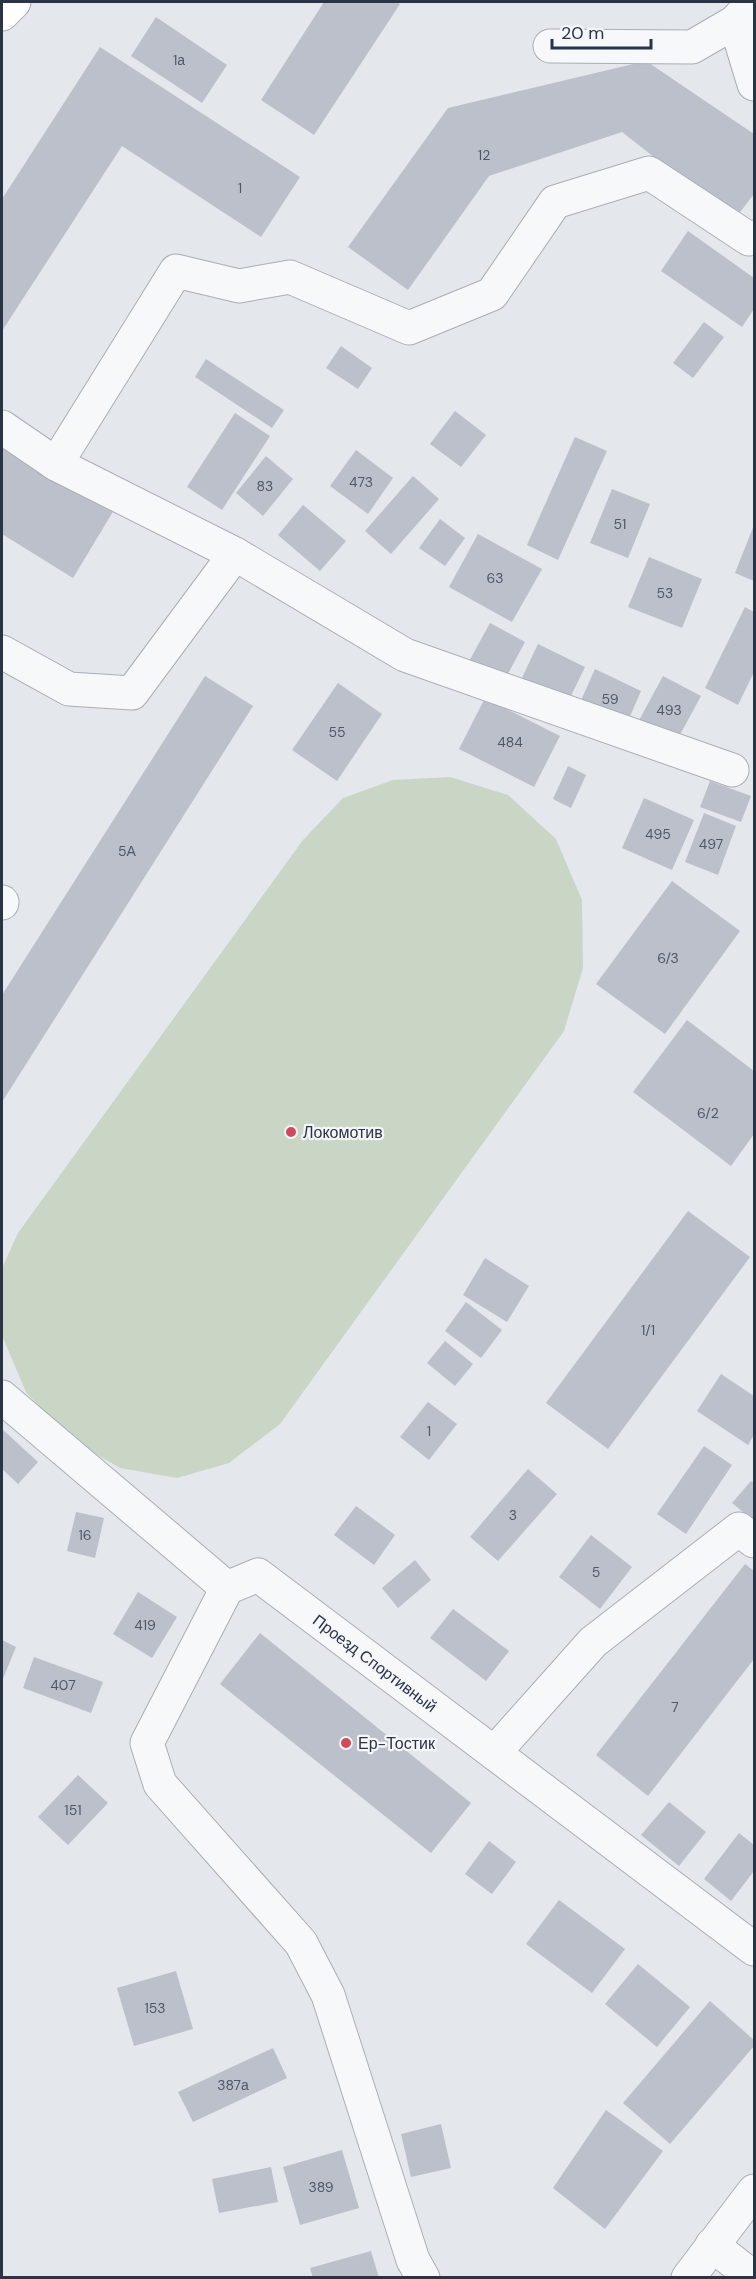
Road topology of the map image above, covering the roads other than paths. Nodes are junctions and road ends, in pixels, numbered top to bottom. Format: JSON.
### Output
{"nodes":[{"id":1,"x":14,"y":2,"type":"edge"},
{"id":2,"x":744,"y":12,"type":"edge"},
{"id":3,"x":2,"y":14,"type":"edge"},
{"id":4,"x":550,"y":46,"type":"dead end"},
{"id":5,"x":754,"y":84,"type":"edge"},
{"id":6,"x":754,"y":237,"type":"edge"},
{"id":7,"x":2,"y":427,"type":"edge"},
{"id":8,"x":56,"y":464,"type":"junction"},
{"id":9,"x":236,"y":554,"type":"junction"},
{"id":10,"x":2,"y":652,"type":"edge"},
{"id":11,"x":732,"y":770,"type":"dead end"},
{"id":12,"x":2,"y":1397,"type":"edge"},
{"id":13,"x":754,"y":1541,"type":"edge"},
{"id":14,"x":227,"y":1588,"type":"junction"},
{"id":15,"x":494,"y":1753,"type":"junction"},
{"id":16,"x":754,"y":1949,"type":"edge"},
{"id":17,"x":754,"y":2191,"type":"edge"},
{"id":18,"x":712,"y":2245,"type":"junction"},
{"id":19,"x":423,"y":2277,"type":"edge"},
{"id":20,"x":688,"y":2277,"type":"edge"},
{"id":21,"x":754,"y":2277,"type":"edge"}],
"edges":[{"from":1,"to":3,"type":"main road"},
{"from":2,"to":4,"type":"street"},
{"from":2,"to":5,"type":"street"},
{"from":6,"to":8,"type":"street"},
{"from":7,"to":8,"type":"street"},
{"from":8,"to":9,"type":"street"},
{"from":9,"to":10,"type":"street"},
{"from":9,"to":11,"type":"street"},
{"from":12,"to":14,"type":"street"},
{"from":13,"to":15,"type":"street"},
{"from":14,"to":15,"type":"street","name":"Проезд Спортивный"},
{"from":14,"to":19,"type":"street"},
{"from":15,"to":16,"type":"street","name":"Проезд Спортивный"},
{"from":17,"to":18,"type":"street"},
{"from":18,"to":20,"type":"street"},
{"from":18,"to":21,"type":"street"}]}
